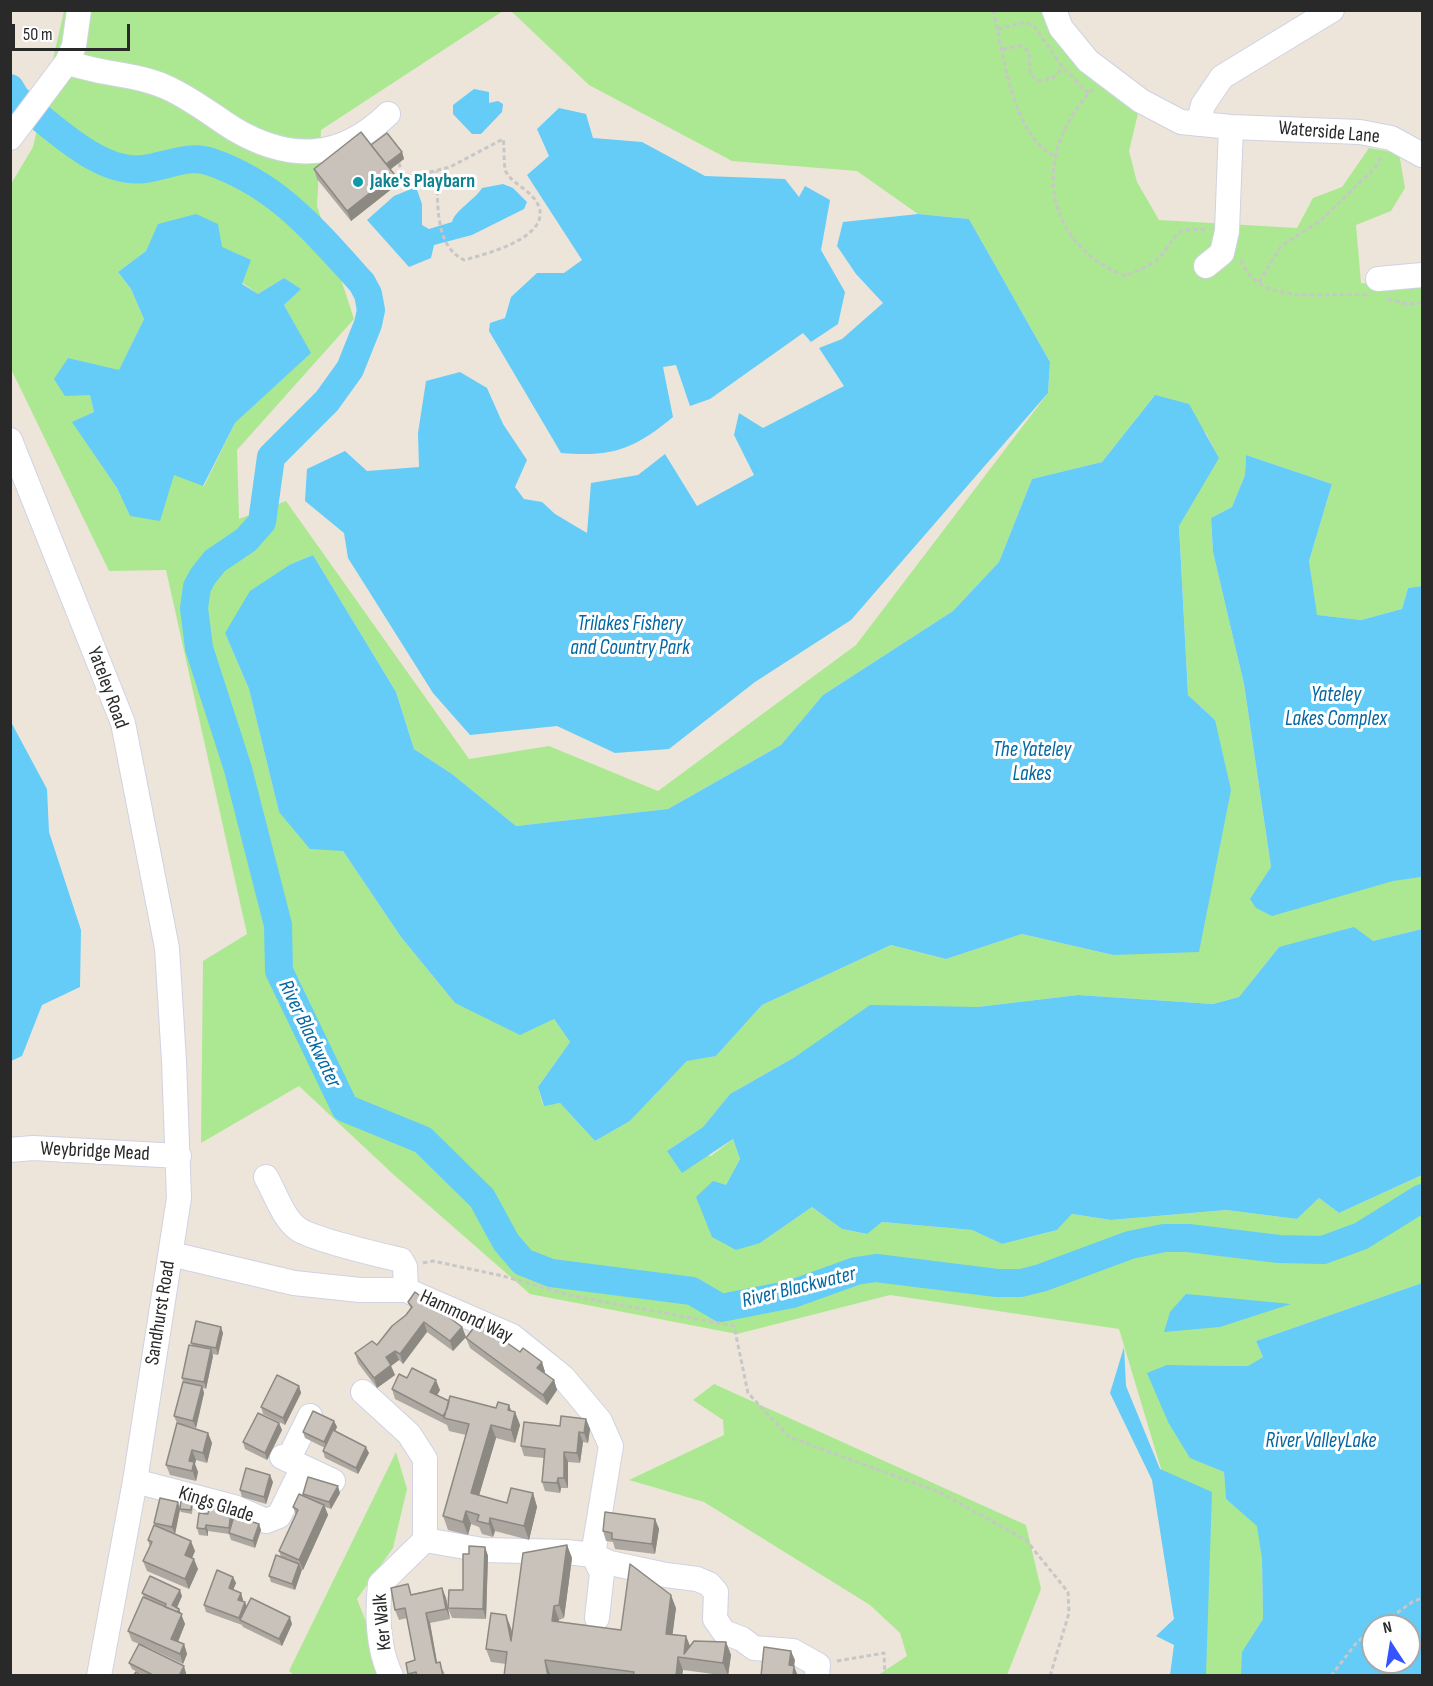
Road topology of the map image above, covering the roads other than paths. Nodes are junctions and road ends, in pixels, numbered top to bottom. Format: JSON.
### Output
{"nodes":[{"id":1,"x":79,"y":10,"type":"edge"},
{"id":2,"x":1054,"y":10,"type":"edge"},
{"id":3,"x":1332,"y":10,"type":"edge"},
{"id":4,"x":67,"y":62,"type":"junction"},
{"id":5,"x":388,"y":114,"type":"dead end"},
{"id":6,"x":1198,"y":124,"type":"junction"},
{"id":7,"x":1231,"y":127,"type":"junction"},
{"id":8,"x":12,"y":134,"type":"edge"},
{"id":9,"x":1422,"y":155,"type":"edge"},
{"id":10,"x":1206,"y":266,"type":"dead end"},
{"id":11,"x":1422,"y":275,"type":"edge"},
{"id":12,"x":1380,"y":291,"type":"road end"},
{"id":13,"x":10,"y":440,"type":"edge"},
{"id":14,"x":167,"y":948,"type":"joint"},
{"id":15,"x":10,"y":1150,"type":"edge"},
{"id":16,"x":179,"y":1156,"type":"junction"},
{"id":17,"x":266,"y":1177,"type":"dead end"},
{"id":18,"x":171,"y":1254,"type":"junction"},
{"id":19,"x":405,"y":1278,"type":"junction"},
{"id":20,"x":363,"y":1392,"type":"dead end"},
{"id":21,"x":310,"y":1416,"type":"edge"},
{"id":22,"x":291,"y":1461,"type":"junction"},
{"id":23,"x":135,"y":1480,"type":"junction"},
{"id":24,"x":333,"y":1481,"type":"dead end"},
{"id":25,"x":425,"y":1540,"type":"junction"},
{"id":26,"x":593,"y":1555,"type":"junction"},
{"id":27,"x":597,"y":1618,"type":"dead end"},
{"id":28,"x":817,"y":1670,"type":"edge"},
{"id":29,"x":99,"y":1676,"type":"edge"},
{"id":30,"x":391,"y":1676,"type":"edge"}],
"edges":[{"from":1,"to":4,"type":"street"},
{"from":2,"to":6,"type":"street","name":"Waterside Lane"},
{"from":3,"to":6,"type":"street"},
{"from":4,"to":5,"type":"street"},
{"from":4,"to":8,"type":"street"},
{"from":6,"to":7,"type":"street","name":"Waterside Lane"},
{"from":7,"to":9,"type":"street","name":"Waterside Lane"},
{"from":7,"to":10,"type":"street"},
{"from":11,"to":12,"type":"street"},
{"from":13,"to":14,"type":"street","name":"Yateley Road"},
{"from":14,"to":16,"type":"street","name":"Sandhurst Road"},
{"from":15,"to":16,"type":"street","name":"Weybridge Mead"},
{"from":16,"to":18,"type":"street","name":"Sandhurst Road"},
{"from":17,"to":19,"type":"street"},
{"from":18,"to":19,"type":"street","name":"Hammond Way"},
{"from":18,"to":23,"type":"street","name":"Sandhurst Road"},
{"from":19,"to":26,"type":"street","name":"Hammond Way"},
{"from":20,"to":25,"type":"street"},
{"from":21,"to":22,"type":"street","name":"Kings Glade"},
{"from":22,"to":23,"type":"street","name":"Kings Glade"},
{"from":22,"to":24,"type":"street"},
{"from":23,"to":29,"type":"street","name":"Sandhurst Road"},
{"from":25,"to":26,"type":"street"},
{"from":25,"to":30,"type":"street","name":"Ker Walk"},
{"from":26,"to":27,"type":"street","name":"Hammond Way"},
{"from":26,"to":28,"type":"street"}]}
